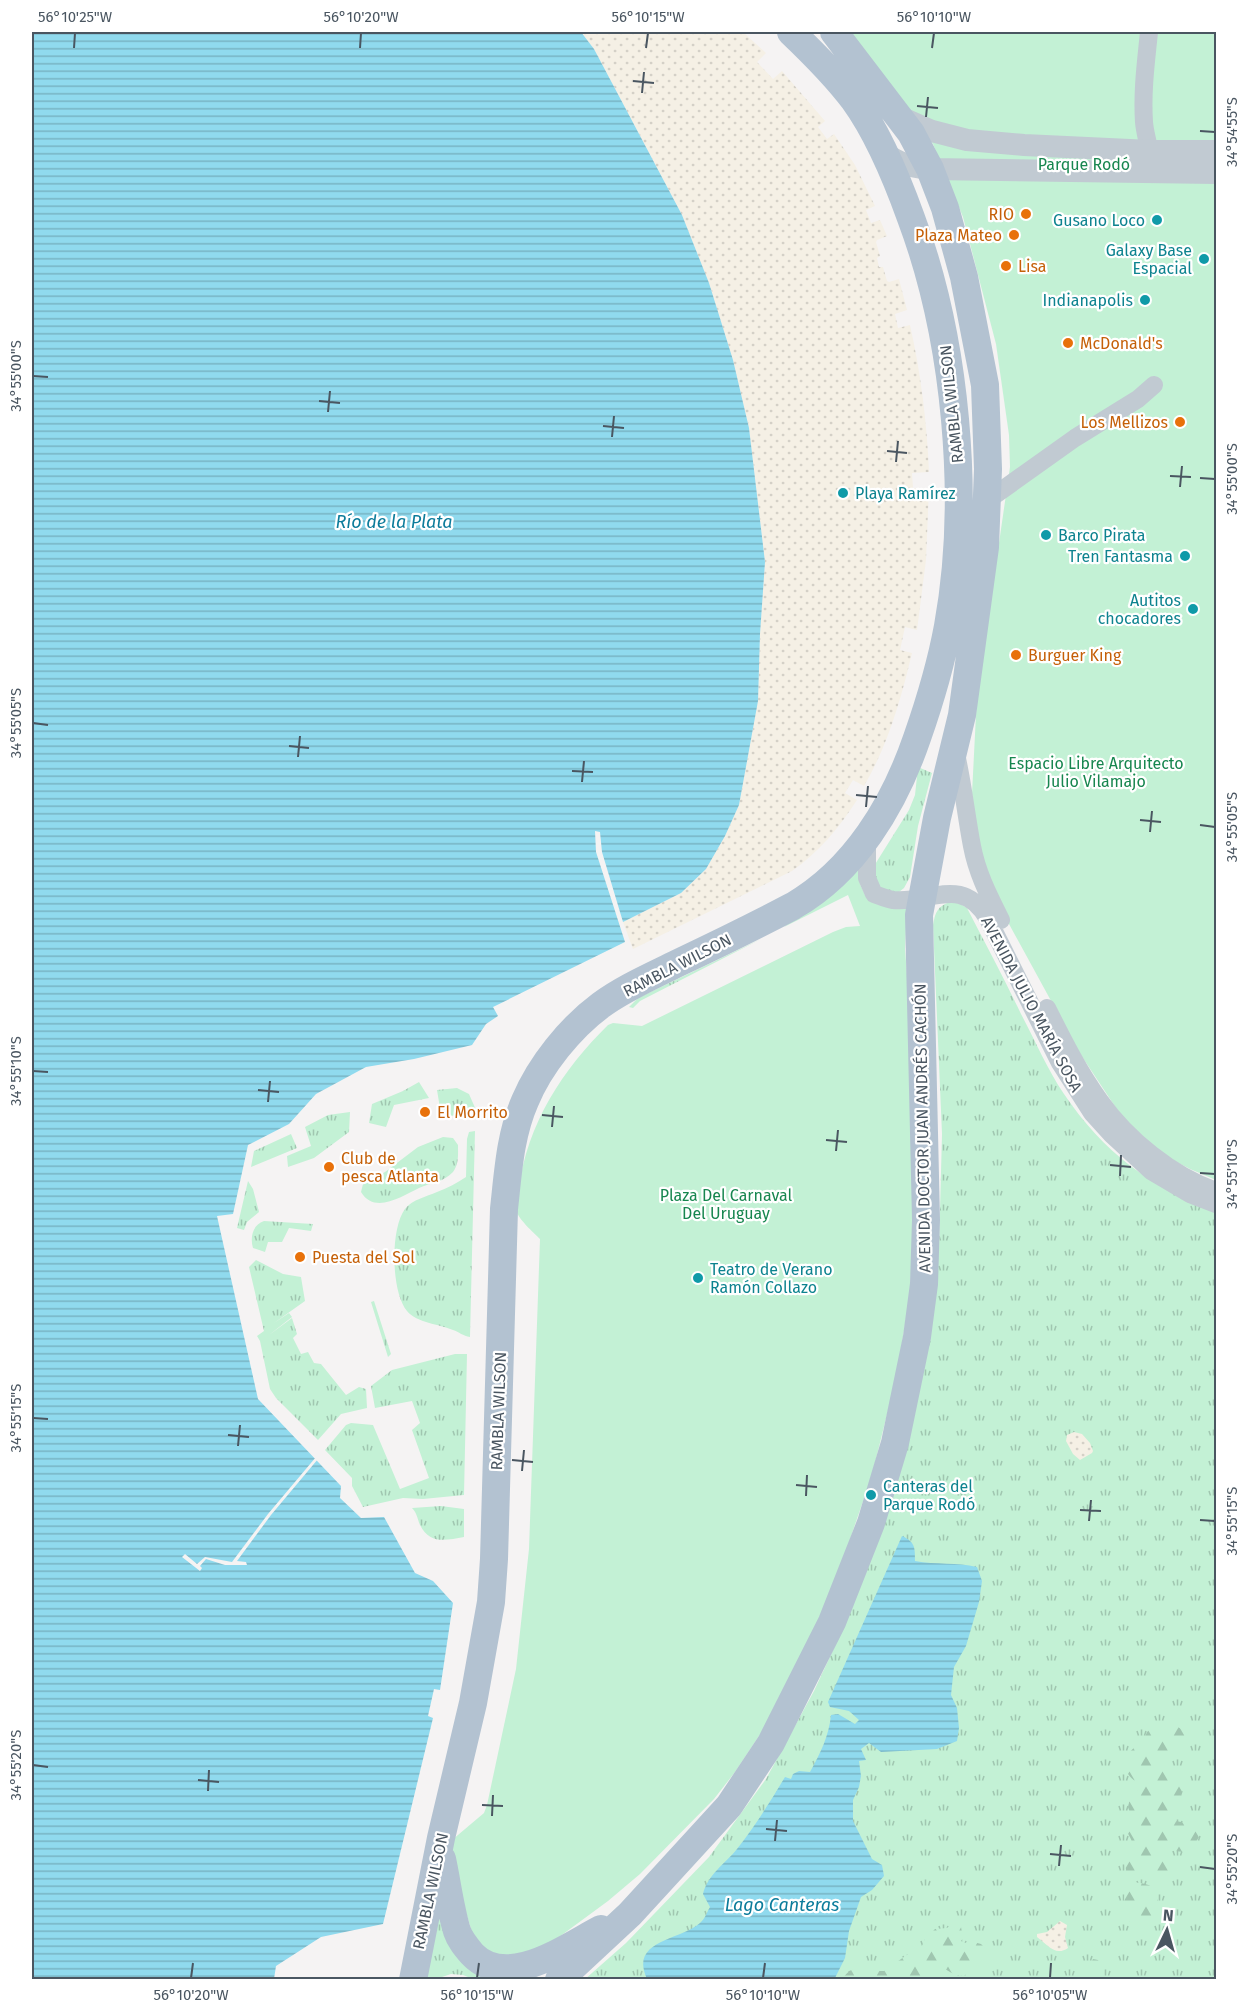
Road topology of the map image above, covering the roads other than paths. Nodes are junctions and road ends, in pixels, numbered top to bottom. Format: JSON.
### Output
{"nodes":[{"id":1,"x":791,"y":32,"type":"edge"},
{"id":2,"x":834,"y":32,"type":"edge"},
{"id":3,"x":1149,"y":32,"type":"edge"},
{"id":4,"x":900,"y":117,"type":"junction"},
{"id":5,"x":1216,"y":151,"type":"edge"},
{"id":6,"x":884,"y":153,"type":"junction"},
{"id":7,"x":1150,"y":162,"type":"junction"},
{"id":8,"x":930,"y":169,"type":"junction"},
{"id":9,"x":1216,"y":174,"type":"edge"},
{"id":10,"x":1154,"y":385,"type":"dead end"},
{"id":11,"x":988,"y":500,"type":"junction"},
{"id":12,"x":955,"y":747,"type":"junction"},
{"id":13,"x":867,"y":836,"type":"junction"},
{"id":14,"x":922,"y":897,"type":"junction"},
{"id":15,"x":1216,"y":1191,"type":"edge"},
{"id":16,"x":1216,"y":1204,"type":"edge"},
{"id":17,"x":439,"y":1846,"type":"junction"},
{"id":18,"x":630,"y":1914,"type":"junction"},
{"id":19,"x":413,"y":1980,"type":"edge"},
{"id":20,"x":559,"y":1980,"type":"edge"}],
"edges":[{"from":1,"to":6,"type":"main road","name":"RAMBLA WILSON"},
{"from":2,"to":4,"type":"main road","name":"RAMBLA WILSON"},
{"from":3,"to":7,"type":"street"},
{"from":4,"to":7,"type":"street"},
{"from":4,"to":8,"type":"main road","name":"RAMBLA WILSON"},
{"from":5,"to":7,"type":"street"},
{"from":6,"to":8,"type":"street"},
{"from":6,"to":13,"type":"main road","name":"RAMBLA WILSON"},
{"from":7,"to":8,"type":"street"},
{"from":7,"to":9,"type":"street"},
{"from":8,"to":11,"type":"main road","name":"RAMBLA WILSON"},
{"from":10,"to":11,"type":"street"},
{"from":11,"to":12,"type":"main road","name":"RAMBLA WILSON"},
{"from":12,"to":14,"type":"main road","name":"AVENIDA DOCTOR JUAN ANDRÉS CACHÓN"},
{"from":12,"to":15,"type":"street","name":"AVENIDA JULIO MARÍA SOSA"},
{"from":13,"to":14,"type":"street","name":"AVENIDA JULIO MARÍA SOSA"},
{"from":13,"to":17,"type":"main road","name":"RAMBLA WILSON"},
{"from":14,"to":16,"type":"street","name":"AVENIDA JULIO MARÍA SOSA"},
{"from":14,"to":18,"type":"main road","name":"AVENIDA DOCTOR JUAN ANDRÉS CACHÓN"},
{"from":17,"to":18,"type":"main road"},
{"from":17,"to":19,"type":"main road","name":"RAMBLA WILSON"},
{"from":18,"to":20,"type":"main road","name":"AVENIDA DOCTOR JUAN ANDRÉS CACHÓN"}]}
